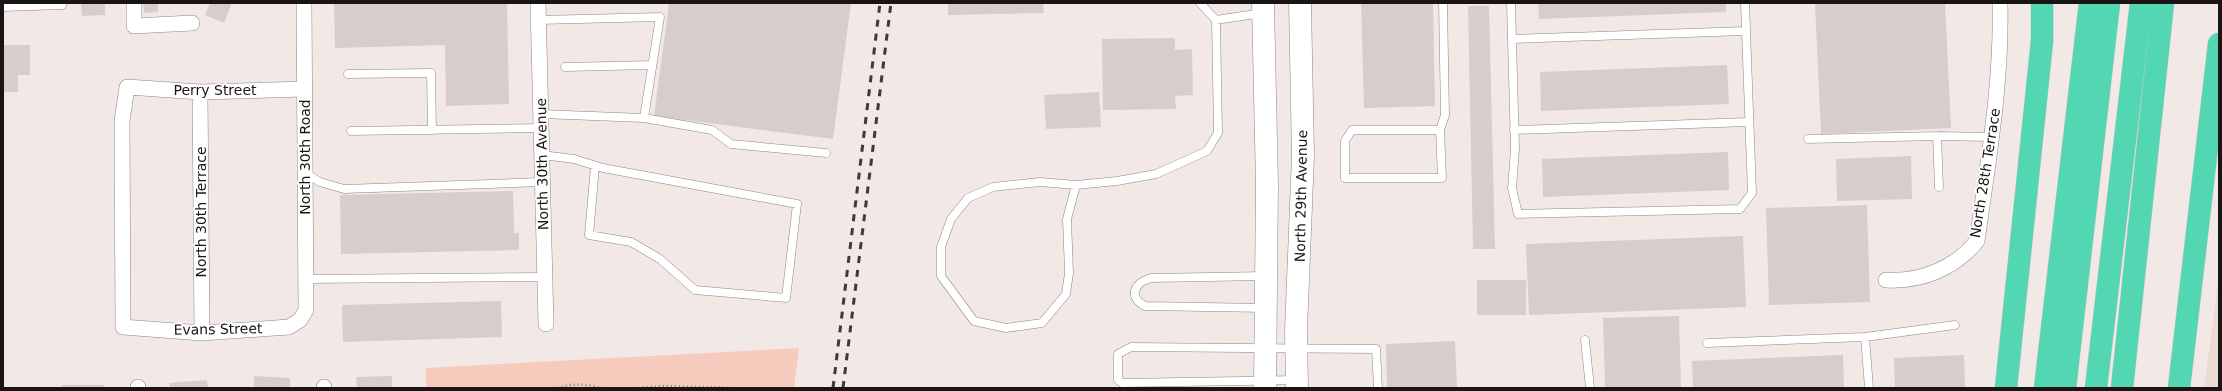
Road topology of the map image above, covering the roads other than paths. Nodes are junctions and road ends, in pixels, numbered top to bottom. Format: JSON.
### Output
{"nodes":[{"id":1,"x":134,"y":3,"type":"edge"},
{"id":2,"x":304,"y":3,"type":"edge"},
{"id":3,"x":538,"y":3,"type":"edge"},
{"id":4,"x":1200,"y":3,"type":"edge"},
{"id":5,"x":1300,"y":3,"type":"edge"},
{"id":6,"x":1443,"y":3,"type":"edge"},
{"id":7,"x":1511,"y":3,"type":"edge"},
{"id":8,"x":1745,"y":3,"type":"edge"},
{"id":9,"x":2000,"y":3,"type":"edge"},
{"id":10,"x":2042,"y":3,"type":"edge"},
{"id":11,"x":2090,"y":3,"type":"edge"},
{"id":12,"x":2109,"y":3,"type":"edge"},
{"id":13,"x":2141,"y":3,"type":"edge"},
{"id":14,"x":2163,"y":3,"type":"edge"},
{"id":15,"x":62,"y":4,"type":"edge"},
{"id":16,"x":3,"y":7,"type":"edge"},
{"id":17,"x":1263,"y":8,"type":"edge"},
{"id":18,"x":539,"y":20,"type":"junction"},
{"id":19,"x":1216,"y":20,"type":"junction"},
{"id":20,"x":192,"y":23,"type":"dead end"},
{"id":21,"x":1746,"y":31,"type":"junction"},
{"id":22,"x":1512,"y":39,"type":"junction"},
{"id":23,"x":2219,"y":44,"type":"edge"},
{"id":24,"x":652,"y":65,"type":"junction"},
{"id":25,"x":565,"y":67,"type":"dead end"},
{"id":26,"x":348,"y":74,"type":"dead end"},
{"id":27,"x":304,"y":89,"type":"junction"},
{"id":28,"x":200,"y":92,"type":"junction"},
{"id":29,"x":644,"y":118,"type":"junction"},
{"id":30,"x":541,"y":121,"type":"junction"},
{"id":31,"x":1749,"y":122,"type":"junction"},
{"id":32,"x":432,"y":130,"type":"junction"},
{"id":33,"x":1440,"y":130,"type":"junction"},
{"id":34,"x":1514,"y":130,"type":"junction"},
{"id":35,"x":351,"y":131,"type":"dead end"},
{"id":36,"x":1937,"y":136,"type":"junction"},
{"id":37,"x":1992,"y":136,"type":"junction"},
{"id":38,"x":1808,"y":139,"type":"dead end"},
{"id":39,"x":826,"y":153,"type":"dead end"},
{"id":40,"x":542,"y":154,"type":"junction"},
{"id":41,"x":595,"y":166,"type":"junction"},
{"id":42,"x":305,"y":173,"type":"junction"},
{"id":43,"x":542,"y":182,"type":"junction"},
{"id":44,"x":1076,"y":185,"type":"junction"},
{"id":45,"x":1939,"y":187,"type":"dead end"},
{"id":46,"x":1266,"y":276,"type":"junction"},
{"id":47,"x":544,"y":277,"type":"junction"},
{"id":48,"x":306,"y":279,"type":"junction"},
{"id":49,"x":1886,"y":280,"type":"dead end"},
{"id":50,"x":1266,"y":308,"type":"junction"},
{"id":51,"x":306,"y":310,"type":"joint"},
{"id":52,"x":546,"y":324,"type":"dead end"},
{"id":53,"x":1955,"y":325,"type":"dead end"},
{"id":54,"x":123,"y":327,"type":"joint"},
{"id":55,"x":202,"y":333,"type":"junction"},
{"id":56,"x":1865,"y":337,"type":"junction"},
{"id":57,"x":1585,"y":340,"type":"dead end"},
{"id":58,"x":1707,"y":343,"type":"dead end"},
{"id":59,"x":1265,"y":348,"type":"junction"},
{"id":60,"x":1296,"y":348,"type":"junction"},
{"id":61,"x":1265,"y":384,"type":"edge"},
{"id":62,"x":1296,"y":384,"type":"edge"},
{"id":63,"x":1378,"y":388,"type":"edge"},
{"id":64,"x":1590,"y":388,"type":"edge"},
{"id":65,"x":1869,"y":388,"type":"edge"},
{"id":66,"x":2006,"y":388,"type":"edge"},
{"id":67,"x":2045,"y":388,"type":"edge"},
{"id":68,"x":2065,"y":388,"type":"edge"},
{"id":69,"x":2096,"y":388,"type":"edge"},
{"id":70,"x":2122,"y":388,"type":"edge"},
{"id":71,"x":2179,"y":388,"type":"edge"}],
"edges":[{"from":1,"to":20,"type":"street"},
{"from":2,"to":27,"type":"street","name":"North 30th Road"},
{"from":3,"to":18,"type":"street","name":"North 30th Avenue"},
{"from":4,"to":19,"type":"lane"},
{"from":5,"to":60,"type":"street","name":"North 29th Avenue"},
{"from":6,"to":33,"type":"lane"},
{"from":7,"to":22,"type":"lane"},
{"from":8,"to":21,"type":"lane"},
{"from":9,"to":37,"type":"street","name":"North 28th Terrace"},
{"from":10,"to":66,"type":"highway"},
{"from":11,"to":67,"type":"highway"},
{"from":12,"to":68,"type":"highway"},
{"from":13,"to":69,"type":"highway"},
{"from":14,"to":70,"type":"highway"},
{"from":15,"to":16,"type":"lane"},
{"from":17,"to":19,"type":"lane"},
{"from":17,"to":46,"type":"street"},
{"from":18,"to":24,"type":"lane"},
{"from":18,"to":30,"type":"street","name":"North 30th Avenue"},
{"from":19,"to":44,"type":"lane"},
{"from":21,"to":22,"type":"lane"},
{"from":21,"to":31,"type":"lane"},
{"from":22,"to":34,"type":"lane"},
{"from":23,"to":71,"type":"highway"},
{"from":24,"to":25,"type":"lane"},
{"from":24,"to":29,"type":"lane"},
{"from":26,"to":32,"type":"lane"},
{"from":27,"to":28,"type":"street","name":"Perry Street"},
{"from":27,"to":42,"type":"street","name":"North 30th Road"},
{"from":28,"to":54,"type":"street","name":"Perry Street"},
{"from":28,"to":55,"type":"street","name":"North 30th Terrace"},
{"from":29,"to":30,"type":"lane"},
{"from":29,"to":39,"type":"lane"},
{"from":30,"to":32,"type":"lane"},
{"from":30,"to":40,"type":"street","name":"North 30th Avenue"},
{"from":31,"to":34,"type":"lane"},
{"from":31,"to":34,"type":"lane"},
{"from":32,"to":35,"type":"lane"},
{"from":33,"to":33,"type":"lane"},
{"from":36,"to":37,"type":"lane"},
{"from":36,"to":38,"type":"lane"},
{"from":36,"to":45,"type":"lane"},
{"from":37,"to":49,"type":"street","name":"North 28th Terrace"},
{"from":40,"to":41,"type":"lane"},
{"from":40,"to":43,"type":"street","name":"North 30th Avenue"},
{"from":41,"to":41,"type":"lane"},
{"from":42,"to":43,"type":"lane"},
{"from":42,"to":48,"type":"street","name":"North 30th Road"},
{"from":43,"to":47,"type":"street","name":"North 30th Avenue"},
{"from":44,"to":44,"type":"lane"},
{"from":46,"to":50,"type":"street"},
{"from":46,"to":50,"type":"lane"},
{"from":47,"to":48,"type":"lane"},
{"from":47,"to":52,"type":"street","name":"North 30th Avenue"},
{"from":48,"to":51,"type":"street","name":"North 30th Road"},
{"from":50,"to":59,"type":"street"},
{"from":51,"to":55,"type":"street","name":"Evans Street"},
{"from":53,"to":56,"type":"lane"},
{"from":54,"to":55,"type":"street","name":"Evans Street"},
{"from":56,"to":58,"type":"lane"},
{"from":56,"to":65,"type":"lane"},
{"from":57,"to":64,"type":"lane"},
{"from":59,"to":60,"type":"lane"},
{"from":59,"to":61,"type":"street"},
{"from":59,"to":61,"type":"lane"},
{"from":60,"to":62,"type":"street","name":"North 29th Avenue"},
{"from":60,"to":63,"type":"lane"},
{"from":61,"to":62,"type":"lane"}]}
